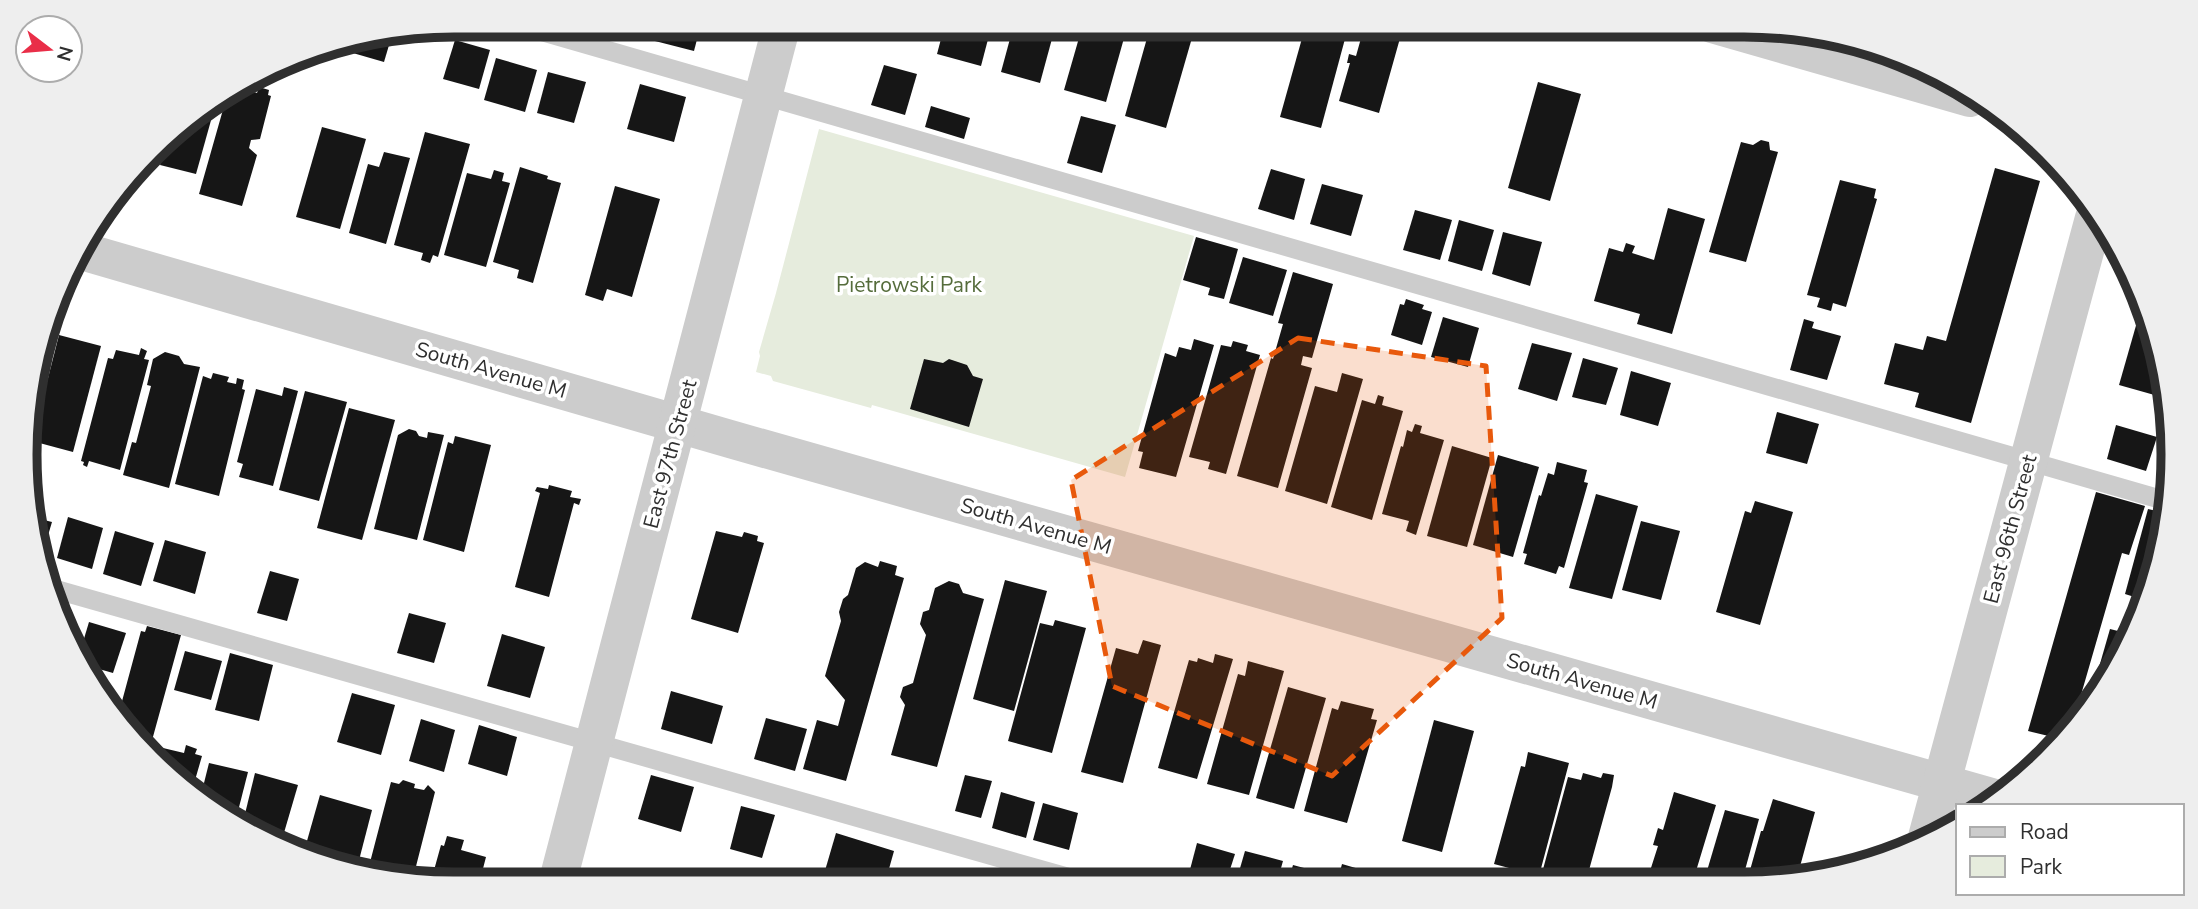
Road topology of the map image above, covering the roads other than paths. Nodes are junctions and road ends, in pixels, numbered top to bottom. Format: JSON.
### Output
{"nodes":[{"id":1,"x":562,"y":37,"type":"edge"},
{"id":2,"x":779,"y":37,"type":"edge"},
{"id":3,"x":1759,"y":38,"type":"edge"},
{"id":4,"x":1951,"y":93,"type":"edge"},
{"id":5,"x":764,"y":94,"type":"junction"},
{"id":6,"x":2092,"y":224,"type":"edge"},
{"id":7,"x":89,"y":253,"type":"edge"},
{"id":8,"x":678,"y":424,"type":"junction"},
{"id":9,"x":2028,"y":461,"type":"junction"},
{"id":10,"x":2159,"y":499,"type":"edge"},
{"id":11,"x":60,"y":591,"type":"edge"},
{"id":12,"x":594,"y":742,"type":"junction"},
{"id":13,"x":1942,"y":783,"type":"junction"},
{"id":14,"x":1986,"y":795,"type":"edge"},
{"id":15,"x":1930,"y":828,"type":"edge"},
{"id":16,"x":560,"y":872,"type":"edge"},
{"id":17,"x":1049,"y":872,"type":"edge"}],
"edges":[{"from":1,"to":5,"type":"lane"},
{"from":2,"to":5,"type":"street","name":"East 97th Street"},
{"from":3,"to":4,"type":"street"},
{"from":5,"to":8,"type":"street","name":"East 97th Street"},
{"from":5,"to":9,"type":"lane"},
{"from":6,"to":9,"type":"street","name":"East 96th Street"},
{"from":7,"to":8,"type":"street","name":"South Avenue M"},
{"from":8,"to":12,"type":"street","name":"East 97th Street"},
{"from":8,"to":13,"type":"street","name":"South Avenue M"},
{"from":9,"to":10,"type":"lane"},
{"from":9,"to":13,"type":"street","name":"East 96th Street"},
{"from":11,"to":12,"type":"lane"},
{"from":12,"to":16,"type":"street","name":"East 97th Street"},
{"from":12,"to":17,"type":"lane"},
{"from":13,"to":14,"type":"street","name":"South Avenue M"},
{"from":13,"to":15,"type":"street","name":"East 96th Street"}]}
